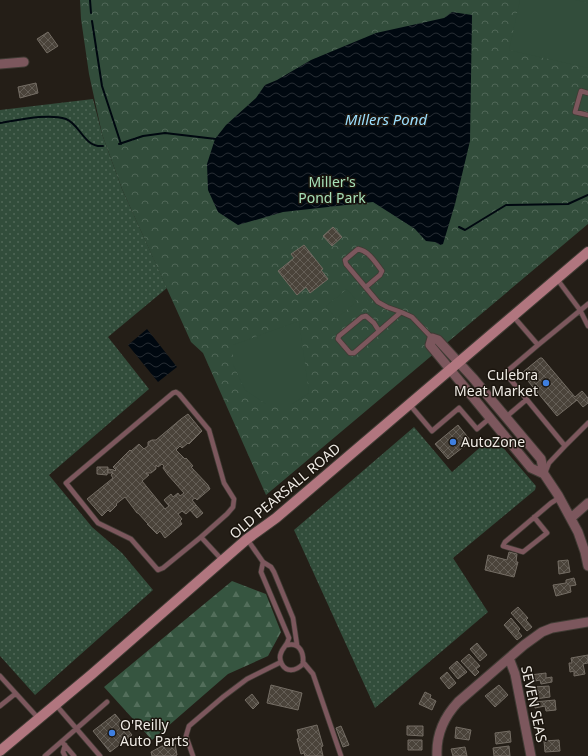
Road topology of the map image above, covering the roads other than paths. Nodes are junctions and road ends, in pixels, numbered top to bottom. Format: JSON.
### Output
{"nodes":[{"id":1,"x":24,"y":62,"type":"dead end"},
{"id":2,"x":0,"y":64,"type":"edge"},
{"id":3,"x":588,"y":93,"type":"edge"},
{"id":4,"x":588,"y":115,"type":"edge"},
{"id":5,"x":588,"y":252,"type":"edge"},
{"id":6,"x":557,"y":279,"type":"junction"},
{"id":7,"x":366,"y":287,"type":"junction"},
{"id":8,"x":587,"y":306,"type":"edge"},
{"id":9,"x":580,"y":310,"type":"junction"},
{"id":10,"x":401,"y":312,"type":"junction"},
{"id":11,"x":513,"y":316,"type":"junction"},
{"id":12,"x":588,"y":326,"type":"edge"},
{"id":13,"x":379,"y":330,"type":"junction"},
{"id":14,"x":432,"y":338,"type":"junction"},
{"id":15,"x":538,"y":346,"type":"junction"},
{"id":16,"x":459,"y":363,"type":"junction"},
{"id":17,"x":450,"y":370,"type":"junction"},
{"id":18,"x":526,"y":400,"type":"junction"},
{"id":19,"x":410,"y":404,"type":"junction"},
{"id":20,"x":506,"y":417,"type":"junction"},
{"id":21,"x":490,"y":418,"type":"junction"},
{"id":22,"x":588,"y":423,"type":"edge"},
{"id":23,"x":565,"y":446,"type":"junction"},
{"id":24,"x":544,"y":474,"type":"junction"},
{"id":25,"x":559,"y":498,"type":"junction"},
{"id":26,"x":588,"y":503,"type":"edge"},
{"id":27,"x":534,"y":517,"type":"junction"},
{"id":28,"x":571,"y":518,"type":"junction"},
{"id":29,"x":201,"y":537,"type":"junction"},
{"id":30,"x":247,"y":540,"type":"junction"},
{"id":31,"x":222,"y":561,"type":"junction"},
{"id":32,"x":263,"y":562,"type":"junction"},
{"id":33,"x":588,"y":566,"type":"edge"},
{"id":34,"x":588,"y":622,"type":"edge"},
{"id":35,"x":287,"y":645,"type":"junction"},
{"id":36,"x":298,"y":645,"type":"junction"},
{"id":37,"x":509,"y":658,"type":"junction"},
{"id":38,"x":281,"y":662,"type":"junction"},
{"id":39,"x":303,"y":662,"type":"junction"},
{"id":40,"x":0,"y":676,"type":"edge"},
{"id":41,"x":15,"y":694,"type":"junction"},
{"id":42,"x":107,"y":702,"type":"dead end"},
{"id":43,"x":56,"y":705,"type":"junction"},
{"id":44,"x":0,"y":706,"type":"edge"},
{"id":45,"x":39,"y":719,"type":"junction"},
{"id":46,"x":77,"y":728,"type":"junction"},
{"id":47,"x":63,"y":743,"type":"junction"},
{"id":48,"x":0,"y":751,"type":"edge"},
{"id":49,"x":45,"y":756,"type":"edge"},
{"id":50,"x":65,"y":756,"type":"edge"},
{"id":51,"x":74,"y":756,"type":"edge"},
{"id":52,"x":100,"y":756,"type":"edge"},
{"id":53,"x":193,"y":756,"type":"edge"},
{"id":54,"x":341,"y":756,"type":"edge"},
{"id":55,"x":437,"y":756,"type":"edge"},
{"id":56,"x":531,"y":756,"type":"edge"}],
"edges":[{"from":1,"to":2,"type":"street"},
{"from":3,"to":4,"type":"lane"},
{"from":5,"to":6,"type":"main road","name":"OLD PEARSALL ROAD"},
{"from":6,"to":9,"type":"lane"},
{"from":6,"to":11,"type":"main road","name":"OLD PEARSALL ROAD"},
{"from":7,"to":7,"type":"lane"},
{"from":7,"to":10,"type":"lane"},
{"from":8,"to":9,"type":"lane"},
{"from":9,"to":12,"type":"lane"},
{"from":9,"to":15,"type":"lane"},
{"from":10,"to":13,"type":"lane"},
{"from":10,"to":14,"type":"lane"},
{"from":11,"to":15,"type":"lane"},
{"from":11,"to":16,"type":"main road","name":"OLD PEARSALL ROAD"},
{"from":13,"to":13,"type":"lane"},
{"from":14,"to":16,"type":"street"},
{"from":14,"to":17,"type":"street"},
{"from":15,"to":18,"type":"lane"},
{"from":16,"to":17,"type":"main road","name":"OLD PEARSALL ROAD"},
{"from":16,"to":20,"type":"street"},
{"from":17,"to":19,"type":"main road","name":"OLD PEARSALL ROAD"},
{"from":17,"to":21,"type":"street"},
{"from":18,"to":20,"type":"lane"},
{"from":18,"to":23,"type":"lane"},
{"from":19,"to":21,"type":"lane"},
{"from":19,"to":30,"type":"main road","name":"OLD PEARSALL ROAD"},
{"from":20,"to":24,"type":"street"},
{"from":21,"to":24,"type":"street"},
{"from":22,"to":23,"type":"lane"},
{"from":23,"to":24,"type":"lane"},
{"from":24,"to":25,"type":"street"},
{"from":25,"to":27,"type":"lane"},
{"from":25,"to":28,"type":"street"},
{"from":26,"to":28,"type":"street"},
{"from":27,"to":27,"type":"lane"},
{"from":28,"to":33,"type":"street"},
{"from":29,"to":29,"type":"lane"},
{"from":29,"to":31,"type":"lane"},
{"from":30,"to":31,"type":"main road","name":"OLD PEARSALL ROAD"},
{"from":30,"to":32,"type":"lane"},
{"from":31,"to":43,"type":"main road","name":"OLD PEARSALL ROAD"},
{"from":32,"to":35,"type":"lane"},
{"from":32,"to":36,"type":"lane"},
{"from":34,"to":37,"type":"street"},
{"from":35,"to":36,"type":"lane"},
{"from":35,"to":38,"type":"lane"},
{"from":36,"to":39,"type":"lane"},
{"from":37,"to":55,"type":"street"},
{"from":37,"to":56,"type":"street","name":"SEVEN SEAS"},
{"from":38,"to":39,"type":"lane"},
{"from":38,"to":53,"type":"lane"},
{"from":39,"to":54,"type":"lane"},
{"from":40,"to":41,"type":"lane"},
{"from":41,"to":44,"type":"lane"},
{"from":41,"to":45,"type":"lane"},
{"from":42,"to":46,"type":"lane"},
{"from":43,"to":45,"type":"main road","name":"OLD PEARSALL ROAD"},
{"from":43,"to":46,"type":"lane"},
{"from":45,"to":48,"type":"main road","name":"OLD PEARSALL ROAD"},
{"from":46,"to":47,"type":"lane"},
{"from":46,"to":52,"type":"lane"},
{"from":47,"to":49,"type":"lane"},
{"from":47,"to":50,"type":"lane"},
{"from":47,"to":51,"type":"lane"}]}
